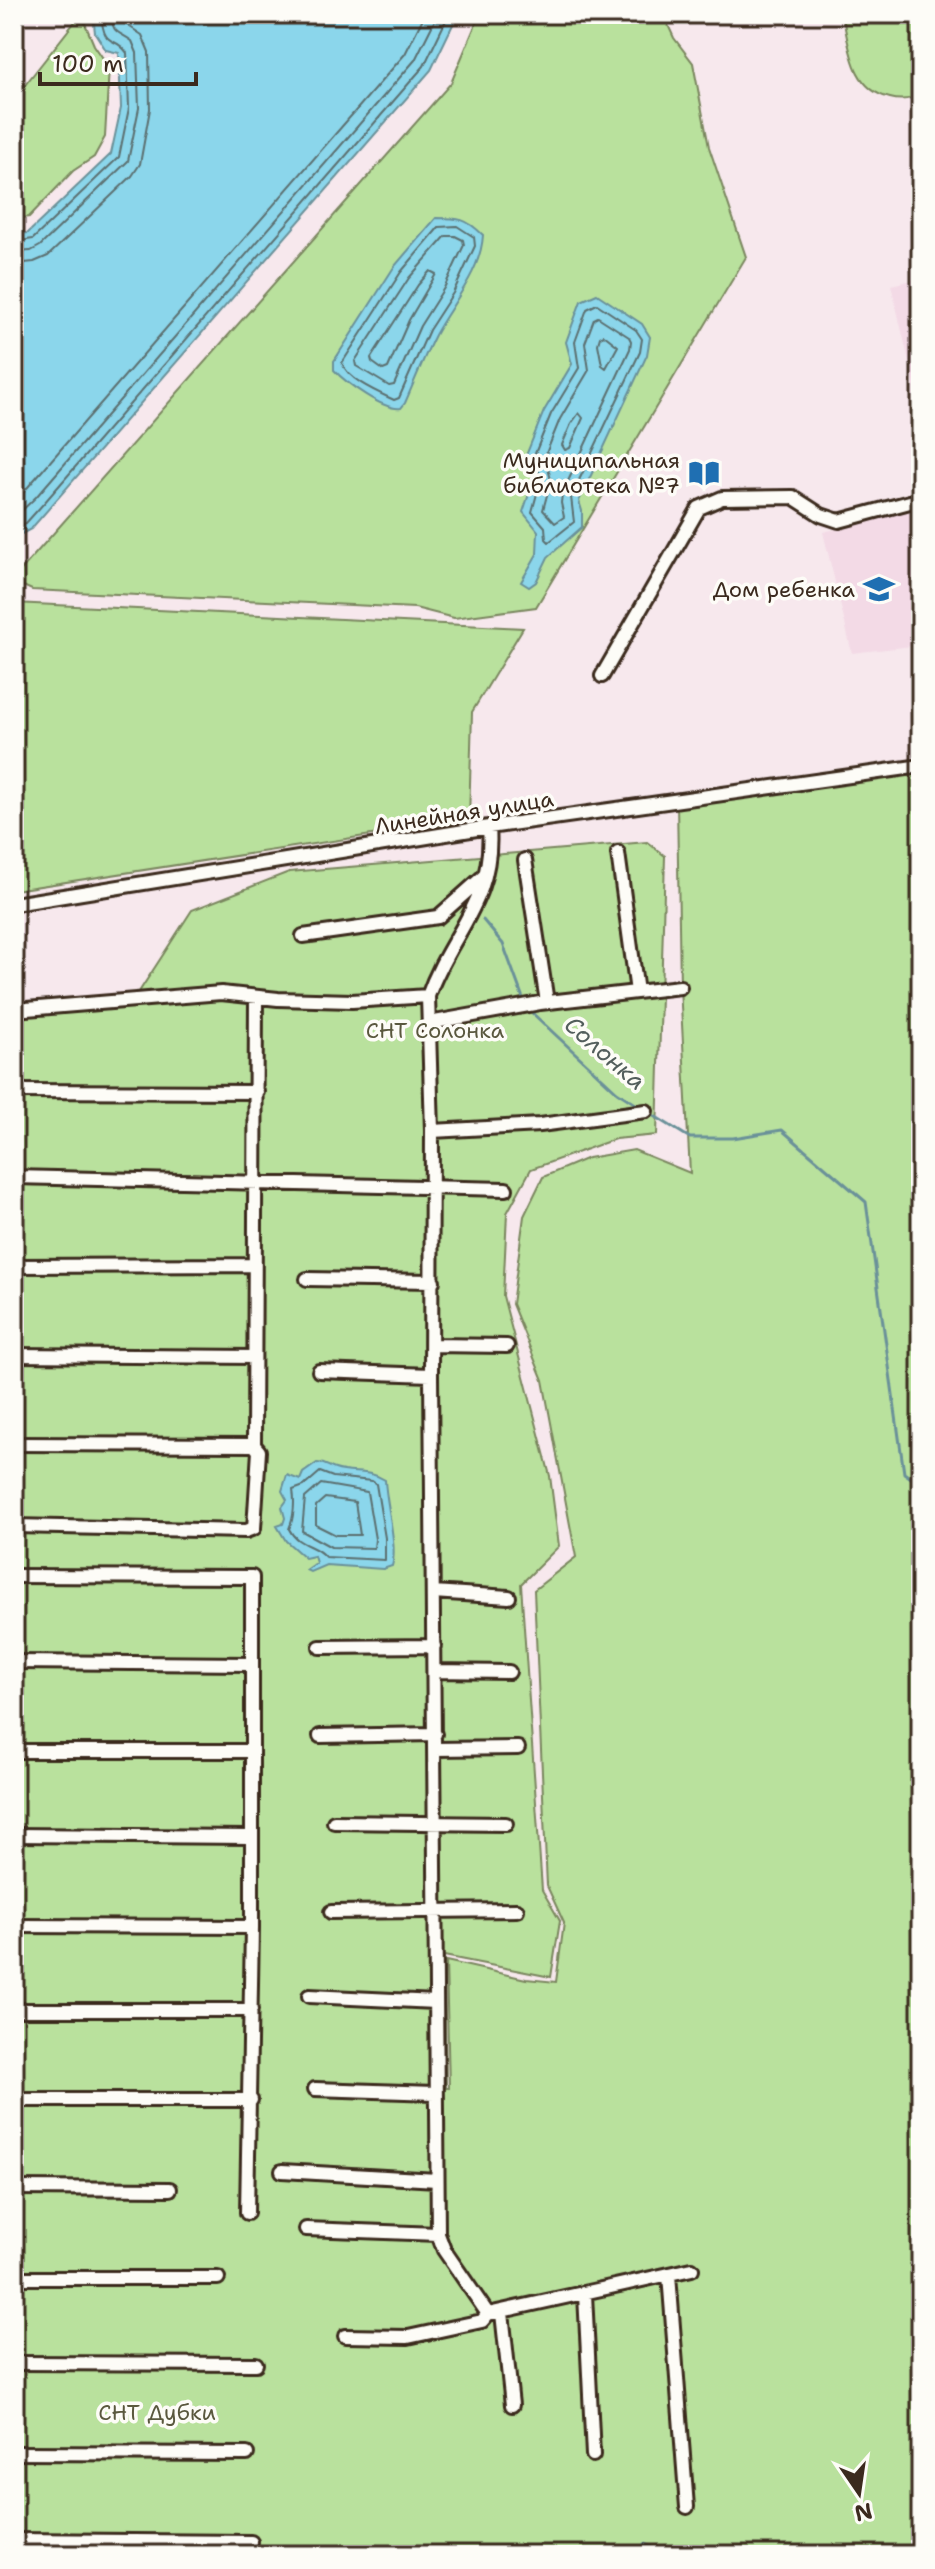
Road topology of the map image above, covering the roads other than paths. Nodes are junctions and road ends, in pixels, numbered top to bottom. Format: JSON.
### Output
{"nodes":[{"id":1,"x":921,"y":499,"type":"edge"},
{"id":2,"x":602,"y":676,"type":"dead end"},
{"id":3,"x":921,"y":766,"type":"edge"},
{"id":4,"x":489,"y":827,"type":"junction"},
{"id":5,"x":618,"y":853,"type":"dead end"},
{"id":6,"x":525,"y":860,"type":"dead end"},
{"id":7,"x":487,"y":874,"type":"junction"},
{"id":8,"x":14,"y":904,"type":"edge"},
{"id":9,"x":303,"y":936,"type":"dead end"},
{"id":10,"x":680,"y":987,"type":"dead end"},
{"id":11,"x":637,"y":992,"type":"junction"},
{"id":12,"x":428,"y":996,"type":"junction"},
{"id":13,"x":256,"y":997,"type":"junction"},
{"id":14,"x":547,"y":1002,"type":"junction"},
{"id":15,"x":14,"y":1010,"type":"edge"},
{"id":16,"x":429,"y":1023,"type":"junction"},
{"id":17,"x":14,"y":1091,"type":"edge"},
{"id":18,"x":257,"y":1092,"type":"junction"},
{"id":19,"x":646,"y":1111,"type":"dead end"},
{"id":20,"x":432,"y":1131,"type":"junction"},
{"id":21,"x":14,"y":1177,"type":"edge"},
{"id":22,"x":256,"y":1181,"type":"junction"},
{"id":23,"x":432,"y":1185,"type":"junction"},
{"id":24,"x":506,"y":1189,"type":"dead end"},
{"id":25,"x":254,"y":1265,"type":"junction"},
{"id":26,"x":14,"y":1266,"type":"edge"},
{"id":27,"x":307,"y":1279,"type":"dead end"},
{"id":28,"x":433,"y":1281,"type":"junction"},
{"id":29,"x":432,"y":1345,"type":"junction"},
{"id":30,"x":507,"y":1346,"type":"dead end"},
{"id":31,"x":14,"y":1355,"type":"edge"},
{"id":32,"x":254,"y":1357,"type":"junction"},
{"id":33,"x":319,"y":1371,"type":"dead end"},
{"id":34,"x":431,"y":1375,"type":"junction"},
{"id":35,"x":14,"y":1444,"type":"edge"},
{"id":36,"x":254,"y":1445,"type":"junction"},
{"id":37,"x":14,"y":1526,"type":"edge"},
{"id":38,"x":14,"y":1576,"type":"edge"},
{"id":39,"x":433,"y":1592,"type":"junction"},
{"id":40,"x":509,"y":1597,"type":"dead end"},
{"id":41,"x":434,"y":1646,"type":"junction"},
{"id":42,"x":320,"y":1647,"type":"dead end"},
{"id":43,"x":14,"y":1662,"type":"edge"},
{"id":44,"x":250,"y":1664,"type":"junction"},
{"id":45,"x":435,"y":1671,"type":"junction"},
{"id":46,"x":509,"y":1672,"type":"dead end"},
{"id":47,"x":435,"y":1734,"type":"junction"},
{"id":48,"x":320,"y":1736,"type":"dead end"},
{"id":49,"x":518,"y":1748,"type":"dead end"},
{"id":50,"x":435,"y":1749,"type":"junction"},
{"id":51,"x":14,"y":1751,"type":"edge"},
{"id":52,"x":251,"y":1751,"type":"junction"},
{"id":53,"x":334,"y":1822,"type":"dead end"},
{"id":54,"x":436,"y":1822,"type":"junction"},
{"id":55,"x":506,"y":1824,"type":"dead end"},
{"id":56,"x":14,"y":1835,"type":"edge"},
{"id":57,"x":249,"y":1837,"type":"dead end"},
{"id":58,"x":517,"y":1910,"type":"dead end"},
{"id":59,"x":331,"y":1912,"type":"dead end"},
{"id":60,"x":437,"y":1913,"type":"junction"},
{"id":61,"x":14,"y":1926,"type":"edge"},
{"id":62,"x":252,"y":1927,"type":"junction"},
{"id":63,"x":309,"y":1996,"type":"dead end"},
{"id":64,"x":436,"y":2002,"type":"junction"},
{"id":65,"x":14,"y":2010,"type":"edge"},
{"id":66,"x":251,"y":2010,"type":"junction"},
{"id":67,"x":315,"y":2089,"type":"dead end"},
{"id":68,"x":435,"y":2093,"type":"junction"},
{"id":69,"x":14,"y":2100,"type":"edge"},
{"id":70,"x":251,"y":2100,"type":"junction"},
{"id":71,"x":282,"y":2171,"type":"dead end"},
{"id":72,"x":437,"y":2180,"type":"junction"},
{"id":73,"x":14,"y":2188,"type":"edge"},
{"id":74,"x":170,"y":2189,"type":"dead end"},
{"id":75,"x":247,"y":2213,"type":"dead end"},
{"id":76,"x":306,"y":2229,"type":"dead end"},
{"id":77,"x":438,"y":2234,"type":"junction"},
{"id":78,"x":692,"y":2269,"type":"dead end"},
{"id":79,"x":669,"y":2275,"type":"junction"},
{"id":80,"x":14,"y":2278,"type":"edge"},
{"id":81,"x":218,"y":2278,"type":"dead end"},
{"id":82,"x":585,"y":2294,"type":"junction"},
{"id":83,"x":495,"y":2313,"type":"junction"},
{"id":84,"x":345,"y":2336,"type":"dead end"},
{"id":85,"x":14,"y":2363,"type":"edge"},
{"id":86,"x":256,"y":2364,"type":"dead end"},
{"id":87,"x":512,"y":2405,"type":"dead end"},
{"id":88,"x":14,"y":2453,"type":"edge"},
{"id":89,"x":247,"y":2454,"type":"dead end"},
{"id":90,"x":593,"y":2455,"type":"dead end"},
{"id":91,"x":687,"y":2507,"type":"dead end"},
{"id":92,"x":14,"y":2540,"type":"edge"},
{"id":93,"x":251,"y":2542,"type":"dead end"}],
"edges":[{"from":1,"to":2,"type":"street"},
{"from":3,"to":4,"type":"street","name":"Линейная улица"},
{"from":4,"to":7,"type":"street"},
{"from":4,"to":8,"type":"street","name":"Линейная улица"},
{"from":5,"to":11,"type":"street"},
{"from":6,"to":14,"type":"street"},
{"from":7,"to":9,"type":"street"},
{"from":7,"to":12,"type":"street"},
{"from":10,"to":11,"type":"street"},
{"from":11,"to":14,"type":"street"},
{"from":12,"to":13,"type":"street"},
{"from":12,"to":16,"type":"street"},
{"from":13,"to":15,"type":"street"},
{"from":13,"to":18,"type":"street"},
{"from":14,"to":16,"type":"street"},
{"from":16,"to":20,"type":"street"},
{"from":17,"to":18,"type":"street"},
{"from":18,"to":22,"type":"street"},
{"from":19,"to":20,"type":"street"},
{"from":20,"to":23,"type":"street"},
{"from":21,"to":22,"type":"street"},
{"from":22,"to":23,"type":"street"},
{"from":22,"to":25,"type":"street"},
{"from":23,"to":24,"type":"street"},
{"from":23,"to":28,"type":"street"},
{"from":25,"to":26,"type":"street"},
{"from":25,"to":32,"type":"street"},
{"from":27,"to":28,"type":"street"},
{"from":28,"to":29,"type":"street"},
{"from":29,"to":30,"type":"street"},
{"from":29,"to":34,"type":"street"},
{"from":31,"to":32,"type":"street"},
{"from":32,"to":36,"type":"street"},
{"from":33,"to":34,"type":"street"},
{"from":34,"to":39,"type":"street"},
{"from":35,"to":36,"type":"street"},
{"from":36,"to":37,"type":"street"},
{"from":38,"to":44,"type":"street"},
{"from":39,"to":40,"type":"street"},
{"from":39,"to":41,"type":"street"},
{"from":41,"to":42,"type":"street"},
{"from":41,"to":45,"type":"street"},
{"from":43,"to":44,"type":"street"},
{"from":44,"to":52,"type":"street"},
{"from":45,"to":46,"type":"street"},
{"from":45,"to":47,"type":"street"},
{"from":47,"to":48,"type":"street"},
{"from":47,"to":50,"type":"street"},
{"from":49,"to":50,"type":"street"},
{"from":50,"to":54,"type":"street"},
{"from":51,"to":52,"type":"street"},
{"from":52,"to":62,"type":"street"},
{"from":53,"to":54,"type":"street"},
{"from":54,"to":55,"type":"street"},
{"from":54,"to":60,"type":"street"},
{"from":56,"to":57,"type":"street"},
{"from":58,"to":60,"type":"street"},
{"from":59,"to":60,"type":"street"},
{"from":60,"to":64,"type":"street"},
{"from":61,"to":62,"type":"street"},
{"from":62,"to":66,"type":"street"},
{"from":63,"to":64,"type":"street"},
{"from":64,"to":68,"type":"street"},
{"from":65,"to":66,"type":"street"},
{"from":66,"to":70,"type":"street"},
{"from":67,"to":68,"type":"street"},
{"from":68,"to":72,"type":"street"},
{"from":69,"to":70,"type":"street"},
{"from":70,"to":75,"type":"street"},
{"from":71,"to":72,"type":"street"},
{"from":72,"to":77,"type":"street"},
{"from":73,"to":74,"type":"street"},
{"from":76,"to":77,"type":"street"},
{"from":77,"to":83,"type":"street"},
{"from":78,"to":79,"type":"street"},
{"from":79,"to":82,"type":"street"},
{"from":79,"to":91,"type":"street"},
{"from":80,"to":81,"type":"street"},
{"from":82,"to":83,"type":"street"},
{"from":82,"to":90,"type":"street"},
{"from":83,"to":84,"type":"street"},
{"from":83,"to":87,"type":"street"},
{"from":85,"to":86,"type":"street"},
{"from":88,"to":89,"type":"street"},
{"from":92,"to":93,"type":"street"}]}
